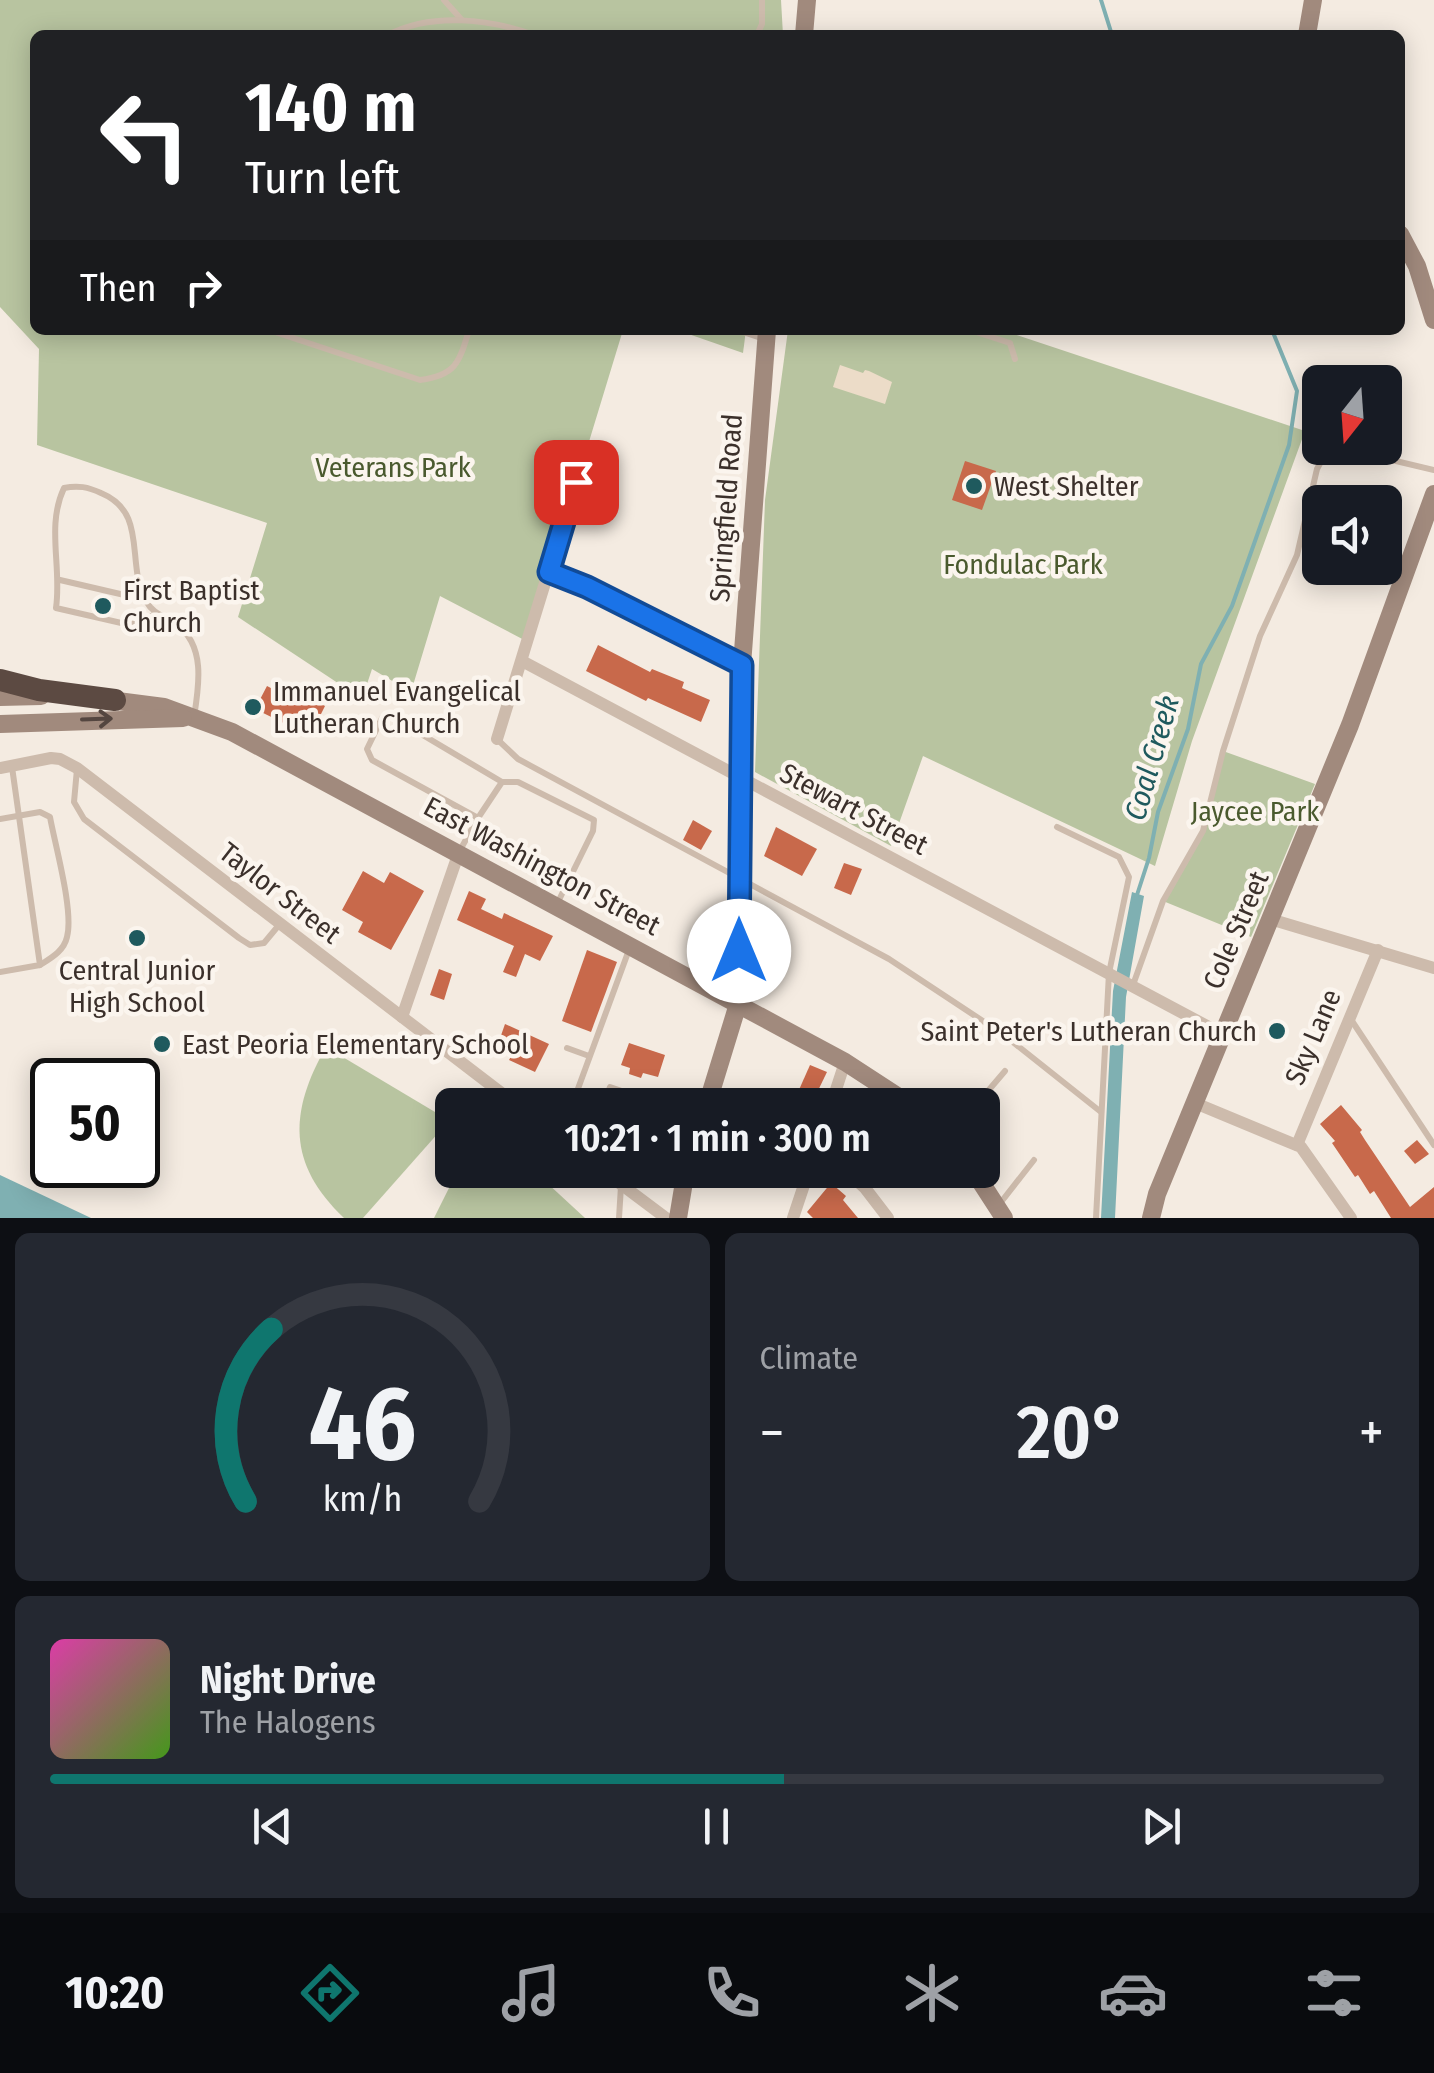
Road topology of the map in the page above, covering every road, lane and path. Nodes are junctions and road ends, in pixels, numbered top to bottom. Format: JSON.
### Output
{"nodes":[{"id":1,"x":444,"y":0,"type":"edge"},
{"id":2,"x":762,"y":0,"type":"edge"},
{"id":3,"x":807,"y":0,"type":"edge"},
{"id":4,"x":1313,"y":0,"type":"edge"},
{"id":5,"x":462,"y":20,"type":"junction"},
{"id":6,"x":404,"y":30,"type":"edge"},
{"id":7,"x":520,"y":30,"type":"edge"},
{"id":8,"x":760,"y":30,"type":"edge"},
{"id":9,"x":804,"y":30,"type":"edge"},
{"id":10,"x":1308,"y":30,"type":"edge"},
{"id":11,"x":1405,"y":243,"type":"edge"},
{"id":12,"x":1434,"y":320,"type":"edge"},
{"id":13,"x":283,"y":335,"type":"edge"},
{"id":14,"x":467,"y":335,"type":"edge"},
{"id":15,"x":766,"y":335,"type":"edge"},
{"id":16,"x":985,"y":335,"type":"edge"},
{"id":17,"x":1014,"y":359,"type":"dead end"},
{"id":18,"x":1434,"y":470,"type":"edge"},
{"id":19,"x":576,"y":482,"type":"dead end"},
{"id":20,"x":1434,"y":494,"type":"edge"},
{"id":21,"x":549,"y":572,"type":"junction"},
{"id":22,"x":60,"y":580,"type":"junction"},
{"id":23,"x":146,"y":600,"type":"junction"},
{"id":24,"x":156,"y":614,"type":"junction"},
{"id":25,"x":522,"y":661,"type":"junction"},
{"id":26,"x":742,"y":665,"type":"junction"},
{"id":27,"x":0,"y":680,"type":"edge"},
{"id":28,"x":0,"y":697,"type":"edge"},
{"id":29,"x":115,"y":700,"type":"junction"},
{"id":30,"x":193,"y":718,"type":"junction"},
{"id":31,"x":0,"y":724,"type":"edge"},
{"id":32,"x":497,"y":739,"type":"joint"},
{"id":33,"x":6,"y":766,"type":"edge"},
{"id":34,"x":77,"y":768,"type":"junction"},
{"id":35,"x":739,"y":775,"type":"junction"},
{"id":36,"x":502,"y":782,"type":"junction"},
{"id":37,"x":18,"y":816,"type":"junction"},
{"id":38,"x":0,"y":818,"type":"edge"},
{"id":39,"x":478,"y":818,"type":"junction"},
{"id":40,"x":1057,"y":827,"type":"dead end"},
{"id":41,"x":459,"y":852,"type":"junction"},
{"id":42,"x":739,"y":878,"type":"junction"},
{"id":43,"x":556,"y":905,"type":"junction"},
{"id":44,"x":1270,"y":919,"type":"junction"},
{"id":45,"x":280,"y":925,"type":"junction"},
{"id":46,"x":631,"y":944,"type":"junction"},
{"id":47,"x":1378,"y":950,"type":"junction"},
{"id":48,"x":40,"y":965,"type":"junction"},
{"id":49,"x":1434,"y":968,"type":"edge"},
{"id":50,"x":0,"y":972,"type":"edge"},
{"id":51,"x":1109,"y":973,"type":"junction"},
{"id":52,"x":1132,"y":986,"type":"junction"},
{"id":53,"x":738,"y":1004,"type":"junction"},
{"id":54,"x":402,"y":1017,"type":"junction"},
{"id":55,"x":1349,"y":1017,"type":"junction"},
{"id":56,"x":1222,"y":1034,"type":"junction"},
{"id":57,"x":567,"y":1048,"type":"dead end"},
{"id":58,"x":589,"y":1056,"type":"junction"},
{"id":59,"x":844,"y":1062,"type":"junction"},
{"id":60,"x":1005,"y":1071,"type":"dead end"},
{"id":61,"x":496,"y":1088,"type":"edge"},
{"id":62,"x":578,"y":1088,"type":"edge"},
{"id":63,"x":712,"y":1088,"type":"edge"},
{"id":64,"x":836,"y":1088,"type":"edge"},
{"id":65,"x":884,"y":1088,"type":"edge"},
{"id":66,"x":990,"y":1088,"type":"edge"},
{"id":67,"x":1195,"y":1103,"type":"junction"},
{"id":68,"x":1101,"y":1112,"type":"junction"},
{"id":69,"x":1297,"y":1144,"type":"junction"},
{"id":70,"x":1434,"y":1145,"type":"edge"},
{"id":71,"x":1034,"y":1160,"type":"dead end"},
{"id":72,"x":621,"y":1188,"type":"edge"},
{"id":73,"x":626,"y":1188,"type":"edge"},
{"id":74,"x":681,"y":1188,"type":"edge"},
{"id":75,"x":803,"y":1188,"type":"edge"},
{"id":76,"x":865,"y":1188,"type":"edge"},
{"id":77,"x":985,"y":1188,"type":"edge"},
{"id":78,"x":1001,"y":1212,"type":"edge"},
{"id":79,"x":618,"y":1218,"type":"edge"},
{"id":80,"x":666,"y":1218,"type":"edge"},
{"id":81,"x":678,"y":1218,"type":"edge"},
{"id":82,"x":793,"y":1218,"type":"edge"},
{"id":83,"x":888,"y":1218,"type":"edge"},
{"id":84,"x":1096,"y":1218,"type":"edge"},
{"id":85,"x":1151,"y":1218,"type":"edge"},
{"id":86,"x":1351,"y":1218,"type":"edge"}],
"edges":[{"from":1,"to":5,"type":"lane"},
{"from":2,"to":8,"type":"lane"},
{"from":3,"to":9,"type":"main road"},
{"from":4,"to":10,"type":"main road"},
{"from":5,"to":6,"type":"lane"},
{"from":5,"to":7,"type":"lane"},
{"from":11,"to":12,"type":"main road"},
{"from":13,"to":14,"type":"lane"},
{"from":15,"to":26,"type":"main road","name":"Springfield Road"},
{"from":16,"to":17,"type":"lane"},
{"from":18,"to":52,"type":"lane"},
{"from":19,"to":21,"type":"street"},
{"from":20,"to":44,"type":"main road","name":"Cole Street"},
{"from":21,"to":25,"type":"street"},
{"from":21,"to":26,"type":"street"},
{"from":22,"to":23,"type":"lane"},
{"from":22,"to":23,"type":"lane"},
{"from":22,"to":24,"type":"lane"},
{"from":23,"to":24,"type":"lane"},
{"from":24,"to":30,"type":"lane"},
{"from":25,"to":32,"type":"street"},
{"from":25,"to":35,"type":"street","name":"Stewart Street"},
{"from":26,"to":35,"type":"main road","name":"Springfield Road"},
{"from":27,"to":29,"type":"highway"},
{"from":28,"to":29,"type":"main road","name":"East Washington Street"},
{"from":29,"to":30,"type":"main road","name":"East Washington Street"},
{"from":31,"to":30,"type":"main road","name":"East Washington Street","one_way":true},
{"from":30,"to":41,"type":"main road","name":"East Washington Street"},
{"from":32,"to":42,"type":"lane"},
{"from":33,"to":34,"type":"street"},
{"from":33,"to":37,"type":"lane"},
{"from":34,"to":45,"type":"street","name":"Taylor Street"},
{"from":34,"to":45,"type":"lane"},
{"from":35,"to":42,"type":"main road","name":"Springfield Road"},
{"from":35,"to":51,"type":"street","name":"Stewart Street"},
{"from":36,"to":39,"type":"lane"},
{"from":36,"to":39,"type":"lane"},
{"from":36,"to":43,"type":"lane"},
{"from":37,"to":38,"type":"lane"},
{"from":37,"to":48,"type":"lane"},
{"from":37,"to":48,"type":"lane"},
{"from":39,"to":41,"type":"lane"},
{"from":40,"to":51,"type":"lane"},
{"from":41,"to":43,"type":"main road","name":"East Washington Street"},
{"from":41,"to":54,"type":"street"},
{"from":42,"to":53,"type":"main road","name":"Springfield Road"},
{"from":42,"to":68,"type":"lane"},
{"from":43,"to":46,"type":"main road","name":"East Washington Street"},
{"from":44,"to":47,"type":"street"},
{"from":44,"to":56,"type":"main road","name":"Cole Street"},
{"from":45,"to":54,"type":"street","name":"Taylor Street"},
{"from":46,"to":53,"type":"main road","name":"East Washington Street"},
{"from":46,"to":58,"type":"lane"},
{"from":47,"to":49,"type":"street"},
{"from":47,"to":55,"type":"street","name":"Sky Lane"},
{"from":48,"to":50,"type":"lane"},
{"from":51,"to":52,"type":"street","name":"Stewart Street"},
{"from":51,"to":68,"type":"lane"},
{"from":52,"to":56,"type":"street"},
{"from":53,"to":59,"type":"main road","name":"East Washington Street"},
{"from":53,"to":63,"type":"main road","name":"Springfield Road"},
{"from":54,"to":61,"type":"street","name":"Taylor Street"},
{"from":55,"to":69,"type":"street","name":"Sky Lane"},
{"from":55,"to":70,"type":"lane"},
{"from":56,"to":67,"type":"main road","name":"Cole Street"},
{"from":57,"to":58,"type":"lane"},
{"from":58,"to":62,"type":"lane"},
{"from":59,"to":64,"type":"street"},
{"from":59,"to":65,"type":"main road","name":"East Washington Street"},
{"from":60,"to":66,"type":"lane"},
{"from":67,"to":69,"type":"street"},
{"from":67,"to":85,"type":"main road","name":"Cole Street"},
{"from":68,"to":84,"type":"lane"},
{"from":69,"to":86,"type":"street"},
{"from":71,"to":78,"type":"lane"},
{"from":72,"to":79,"type":"lane"},
{"from":73,"to":80,"type":"street"},
{"from":74,"to":81,"type":"main road"},
{"from":75,"to":82,"type":"street"},
{"from":76,"to":83,"type":"street"},
{"from":77,"to":78,"type":"main road"}]}
